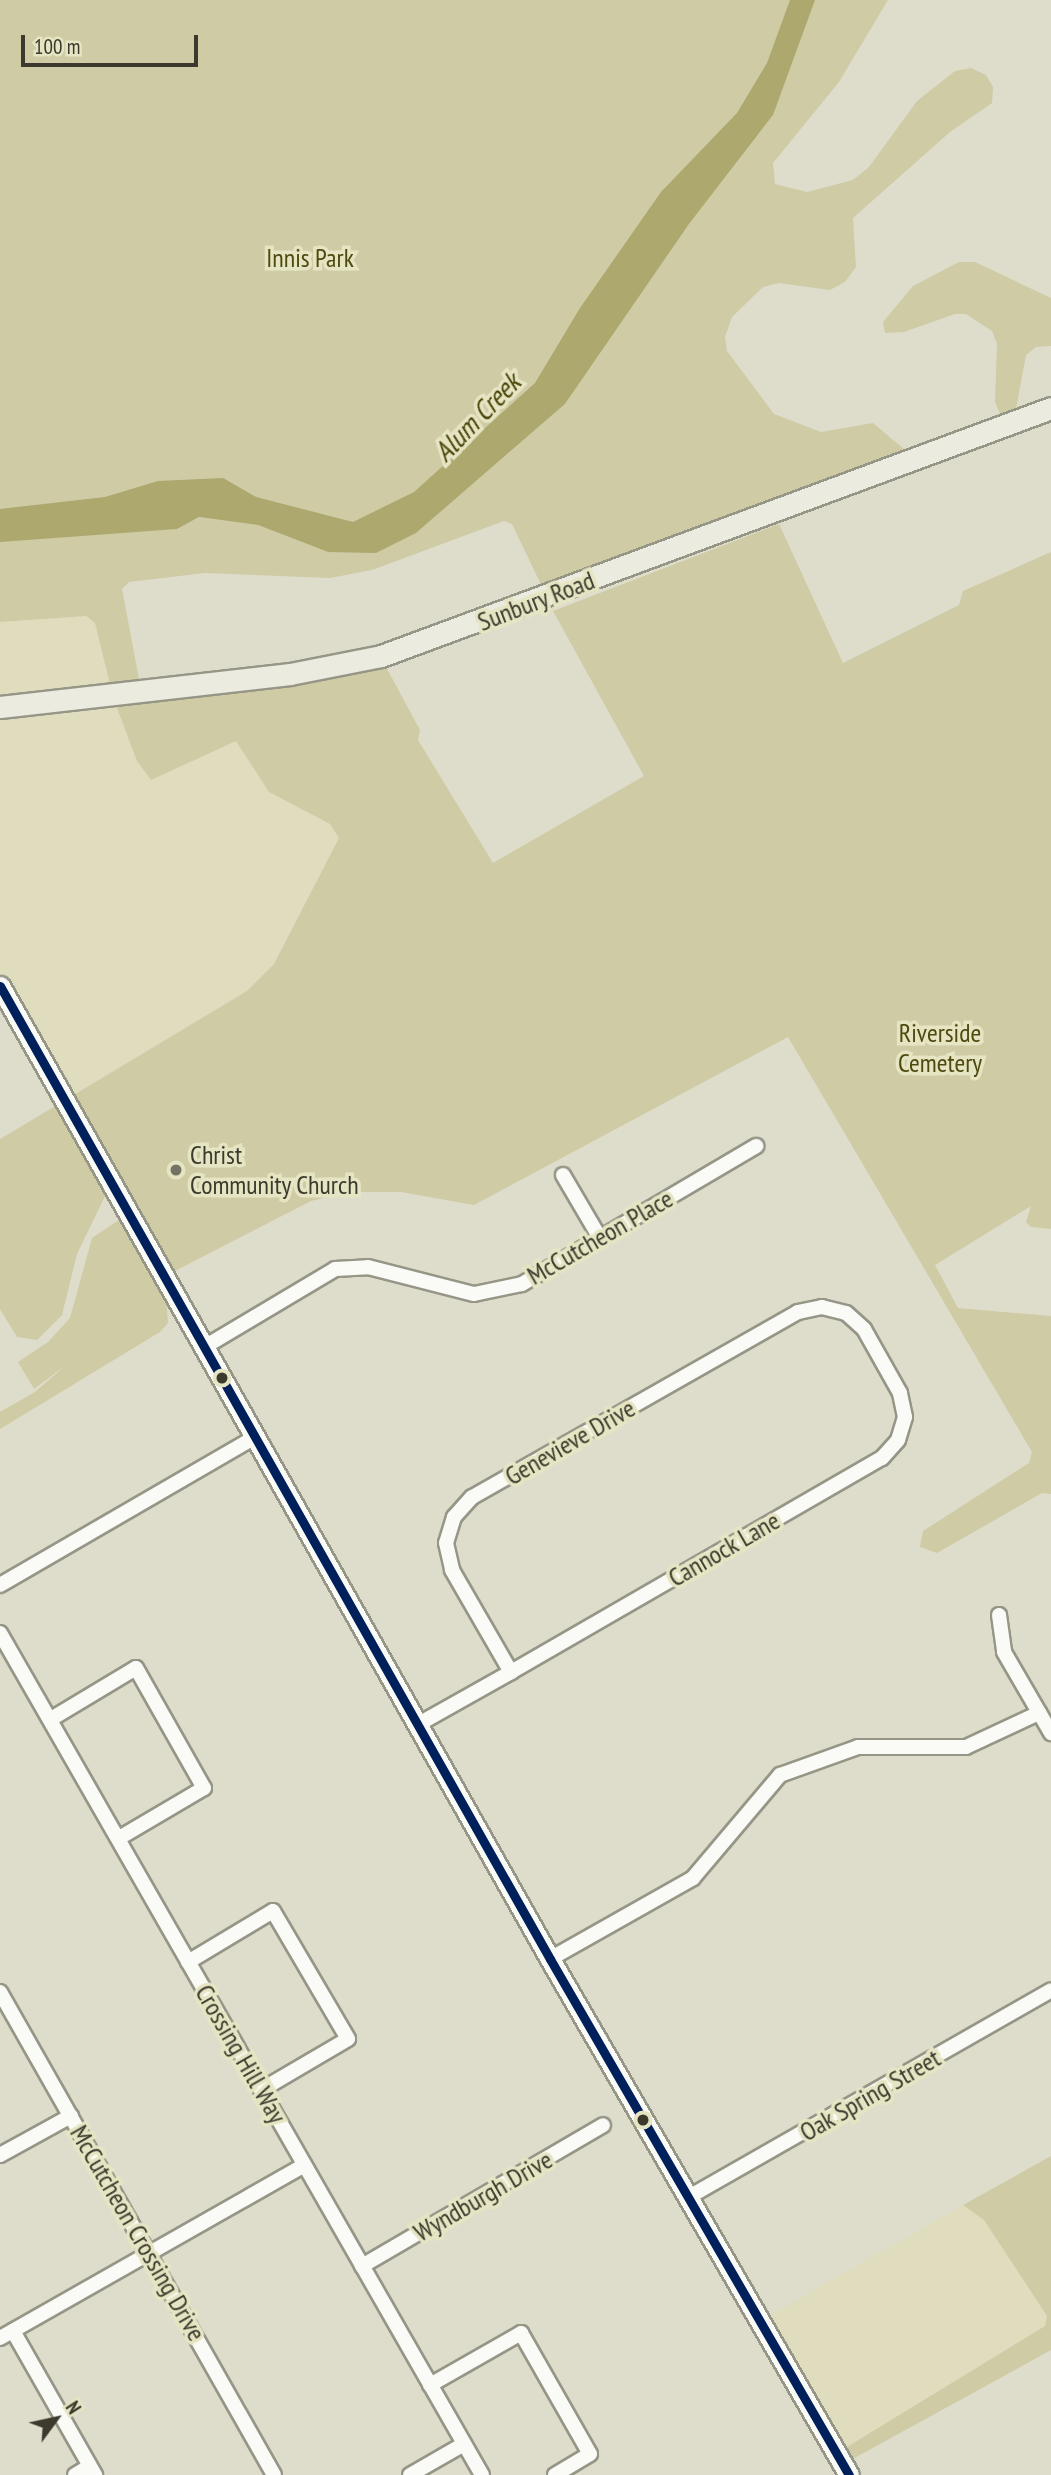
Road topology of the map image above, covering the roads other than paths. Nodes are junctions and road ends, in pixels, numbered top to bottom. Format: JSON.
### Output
{"nodes":[{"id":1,"x":1051,"y":408,"type":"edge"},
{"id":2,"x":0,"y":707,"type":"edge"},
{"id":3,"x":0,"y":986,"type":"edge"},
{"id":4,"x":756,"y":1146,"type":"dead end"},
{"id":5,"x":564,"y":1175,"type":"dead end"},
{"id":6,"x":600,"y":1238,"type":"junction"},
{"id":7,"x":846,"y":1312,"type":"joint"},
{"id":8,"x":206,"y":1346,"type":"junction"},
{"id":9,"x":255,"y":1437,"type":"junction"},
{"id":10,"x":0,"y":1585,"type":"edge"},
{"id":11,"x":999,"y":1615,"type":"dead end"},
{"id":12,"x":0,"y":1633,"type":"edge"},
{"id":13,"x":511,"y":1671,"type":"junction"},
{"id":14,"x":1039,"y":1713,"type":"junction"},
{"id":15,"x":51,"y":1718,"type":"junction"},
{"id":16,"x":417,"y":1725,"type":"junction"},
{"id":17,"x":1051,"y":1733,"type":"edge"},
{"id":18,"x":119,"y":1838,"type":"junction"},
{"id":19,"x":550,"y":1959,"type":"junction"},
{"id":20,"x":188,"y":1962,"type":"junction"},
{"id":21,"x":1051,"y":1990,"type":"edge"},
{"id":22,"x":0,"y":1992,"type":"edge"},
{"id":23,"x":261,"y":2090,"type":"junction"},
{"id":24,"x":71,"y":2116,"type":"junction"},
{"id":25,"x":603,"y":2125,"type":"dead end"},
{"id":26,"x":0,"y":2155,"type":"edge"},
{"id":27,"x":304,"y":2165,"type":"junction"},
{"id":28,"x":687,"y":2198,"type":"junction"},
{"id":29,"x":150,"y":2255,"type":"junction"},
{"id":30,"x":362,"y":2266,"type":"junction"},
{"id":31,"x":6,"y":2334,"type":"edge"},
{"id":32,"x":430,"y":2385,"type":"junction"},
{"id":33,"x":464,"y":2444,"type":"junction"},
{"id":34,"x":93,"y":2471,"type":"edge"},
{"id":35,"x":75,"y":2475,"type":"edge"},
{"id":36,"x":274,"y":2475,"type":"edge"},
{"id":37,"x":410,"y":2475,"type":"edge"},
{"id":38,"x":482,"y":2475,"type":"edge"},
{"id":39,"x":555,"y":2475,"type":"edge"},
{"id":40,"x":849,"y":2475,"type":"edge"}],
"edges":[{"from":1,"to":2,"type":"main road","name":"Sunbury Road"},
{"from":3,"to":8,"type":"main road"},
{"from":4,"to":6,"type":"street","name":"McCutcheon Place"},
{"from":5,"to":6,"type":"street"},
{"from":6,"to":8,"type":"street","name":"McCutcheon Place"},
{"from":7,"to":13,"type":"street","name":"Cannock Lane"},
{"from":7,"to":13,"type":"street","name":"Genevieve Drive"},
{"from":8,"to":9,"type":"main road"},
{"from":9,"to":10,"type":"street"},
{"from":9,"to":16,"type":"main road"},
{"from":11,"to":14,"type":"street"},
{"from":12,"to":15,"type":"street","name":"Crossing Hill Way"},
{"from":13,"to":16,"type":"street","name":"Cannock Lane"},
{"from":14,"to":17,"type":"street"},
{"from":14,"to":19,"type":"street"},
{"from":15,"to":18,"type":"street","name":"Crossing Hill Way"},
{"from":15,"to":18,"type":"street"},
{"from":16,"to":19,"type":"main road"},
{"from":18,"to":20,"type":"street","name":"Crossing Hill Way"},
{"from":19,"to":28,"type":"main road"},
{"from":20,"to":23,"type":"street","name":"Crossing Hill Way"},
{"from":20,"to":23,"type":"street"},
{"from":21,"to":28,"type":"street","name":"Oak Spring Street"},
{"from":22,"to":24,"type":"street","name":"McCutcheon Crossing Drive"},
{"from":23,"to":27,"type":"street","name":"Crossing Hill Way"},
{"from":24,"to":26,"type":"street"},
{"from":24,"to":29,"type":"street","name":"McCutcheon Crossing Drive"},
{"from":25,"to":30,"type":"street","name":"Wyndburgh Drive"},
{"from":27,"to":29,"type":"street"},
{"from":27,"to":30,"type":"street","name":"Crossing Hill Way"},
{"from":28,"to":40,"type":"main road"},
{"from":29,"to":31,"type":"street"},
{"from":29,"to":36,"type":"street","name":"McCutcheon Crossing Drive"},
{"from":30,"to":32,"type":"street","name":"Crossing Hill Way"},
{"from":31,"to":34,"type":"street"},
{"from":32,"to":33,"type":"street","name":"Crossing Hill Way"},
{"from":32,"to":39,"type":"street"},
{"from":33,"to":37,"type":"street"},
{"from":33,"to":38,"type":"street","name":"Crossing Hill Way"},
{"from":34,"to":35,"type":"street"}]}
